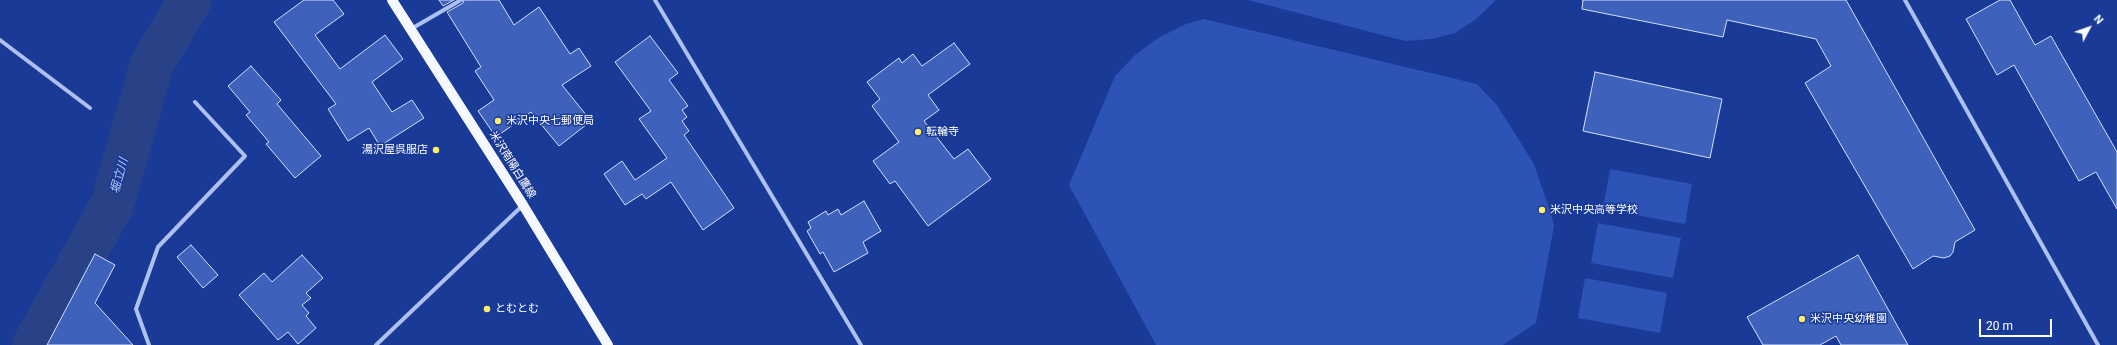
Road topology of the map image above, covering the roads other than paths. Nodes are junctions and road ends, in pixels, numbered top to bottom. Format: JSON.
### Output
{"nodes":[{"id":1,"x":392,"y":0,"type":"edge"},
{"id":2,"x":461,"y":0,"type":"edge"},
{"id":3,"x":655,"y":0,"type":"edge"},
{"id":4,"x":1906,"y":0,"type":"edge"},
{"id":5,"x":411,"y":29,"type":"junction"},
{"id":6,"x":0,"y":40,"type":"edge"},
{"id":7,"x":196,"y":102,"type":"dead end"},
{"id":8,"x":90,"y":108,"type":"dead end"},
{"id":9,"x":523,"y":205,"type":"junction"},
{"id":10,"x":149,"y":345,"type":"edge"},
{"id":11,"x":376,"y":345,"type":"edge"},
{"id":12,"x":608,"y":345,"type":"edge"},
{"id":13,"x":861,"y":345,"type":"edge"},
{"id":14,"x":2098,"y":345,"type":"edge"}],
"edges":[{"from":1,"to":5,"type":"main road","name":"米沢南陽白鷹線"},
{"from":2,"to":5,"type":"street"},
{"from":3,"to":13,"type":"street"},
{"from":4,"to":14,"type":"street"},
{"from":5,"to":9,"type":"main road","name":"米沢南陽白鷹線"},
{"from":6,"to":8,"type":"street"},
{"from":7,"to":10,"type":"street"},
{"from":9,"to":11,"type":"street"},
{"from":9,"to":12,"type":"main road","name":"米沢南陽白鷹線"}]}
